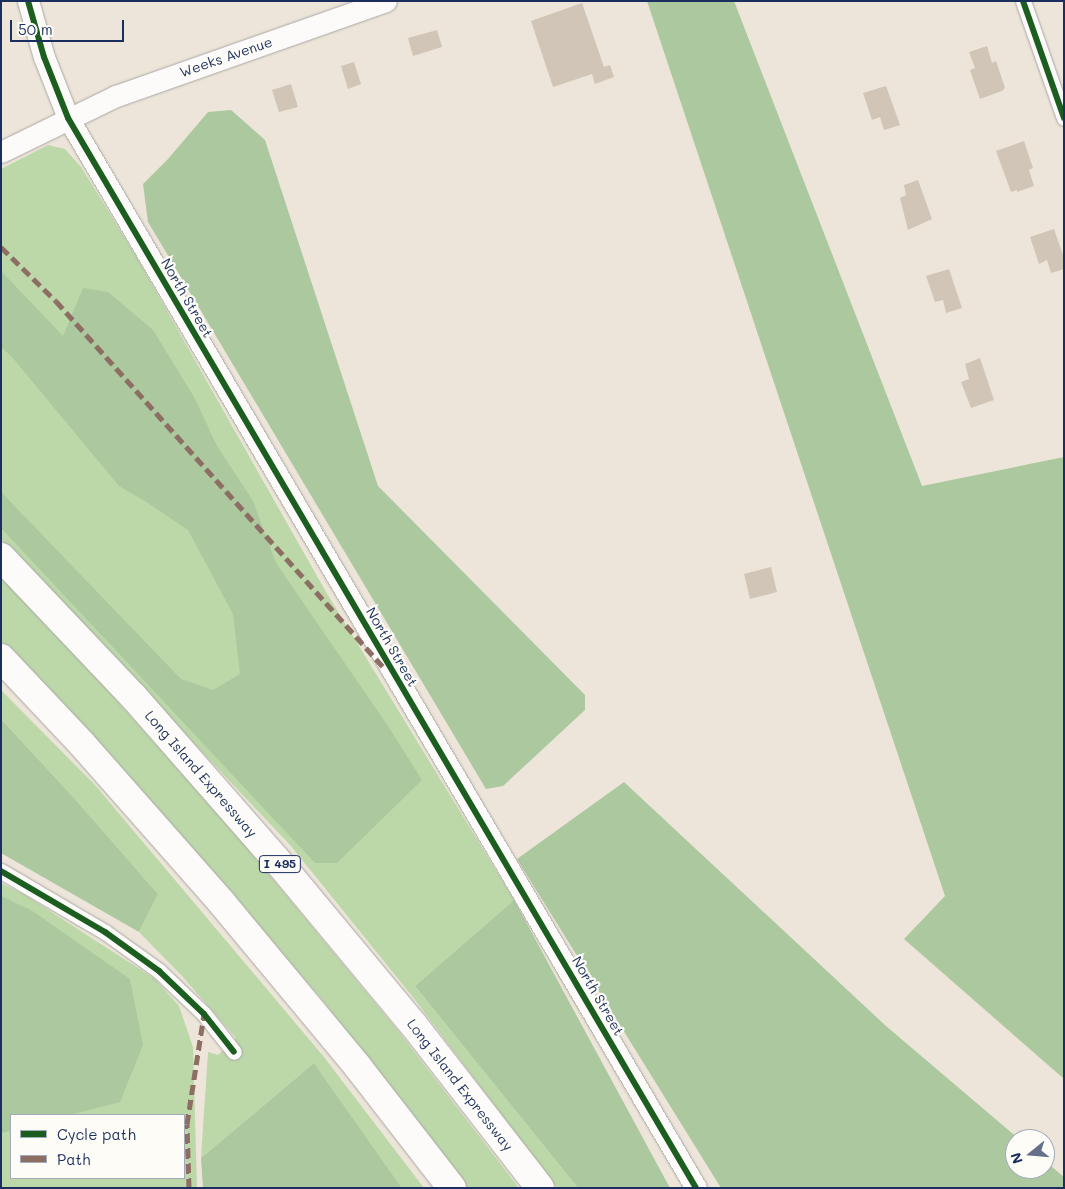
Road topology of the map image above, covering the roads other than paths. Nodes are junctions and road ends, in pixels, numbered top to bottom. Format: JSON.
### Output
{"nodes":[{"id":1,"x":28,"y":1,"type":"edge"},
{"id":2,"x":386,"y":1,"type":"edge"},
{"id":3,"x":1023,"y":1,"type":"edge"},
{"id":4,"x":68,"y":118,"type":"junction"},
{"id":5,"x":1064,"y":118,"type":"edge"},
{"id":6,"x":1,"y":152,"type":"edge"},
{"id":7,"x":1,"y":557,"type":"edge"},
{"id":8,"x":1,"y":658,"type":"edge"},
{"id":9,"x":1,"y":871,"type":"edge"},
{"id":10,"x":234,"y":1052,"type":"dead end"},
{"id":11,"x":452,"y":1188,"type":"edge"},
{"id":12,"x":540,"y":1188,"type":"edge"},
{"id":13,"x":696,"y":1188,"type":"edge"}],
"edges":[{"from":1,"to":4,"type":"street","name":"North Street"},
{"from":2,"to":4,"type":"street","name":"Weeks Avenue"},
{"from":3,"to":5,"type":"street"},
{"from":4,"to":6,"type":"street"},
{"from":4,"to":13,"type":"street","name":"North Street"},
{"from":7,"to":12,"type":"highway","name":"Long Island Expressway","number":"I 495"},
{"from":8,"to":11,"type":"highway"},
{"from":9,"to":10,"type":"street"}]}
